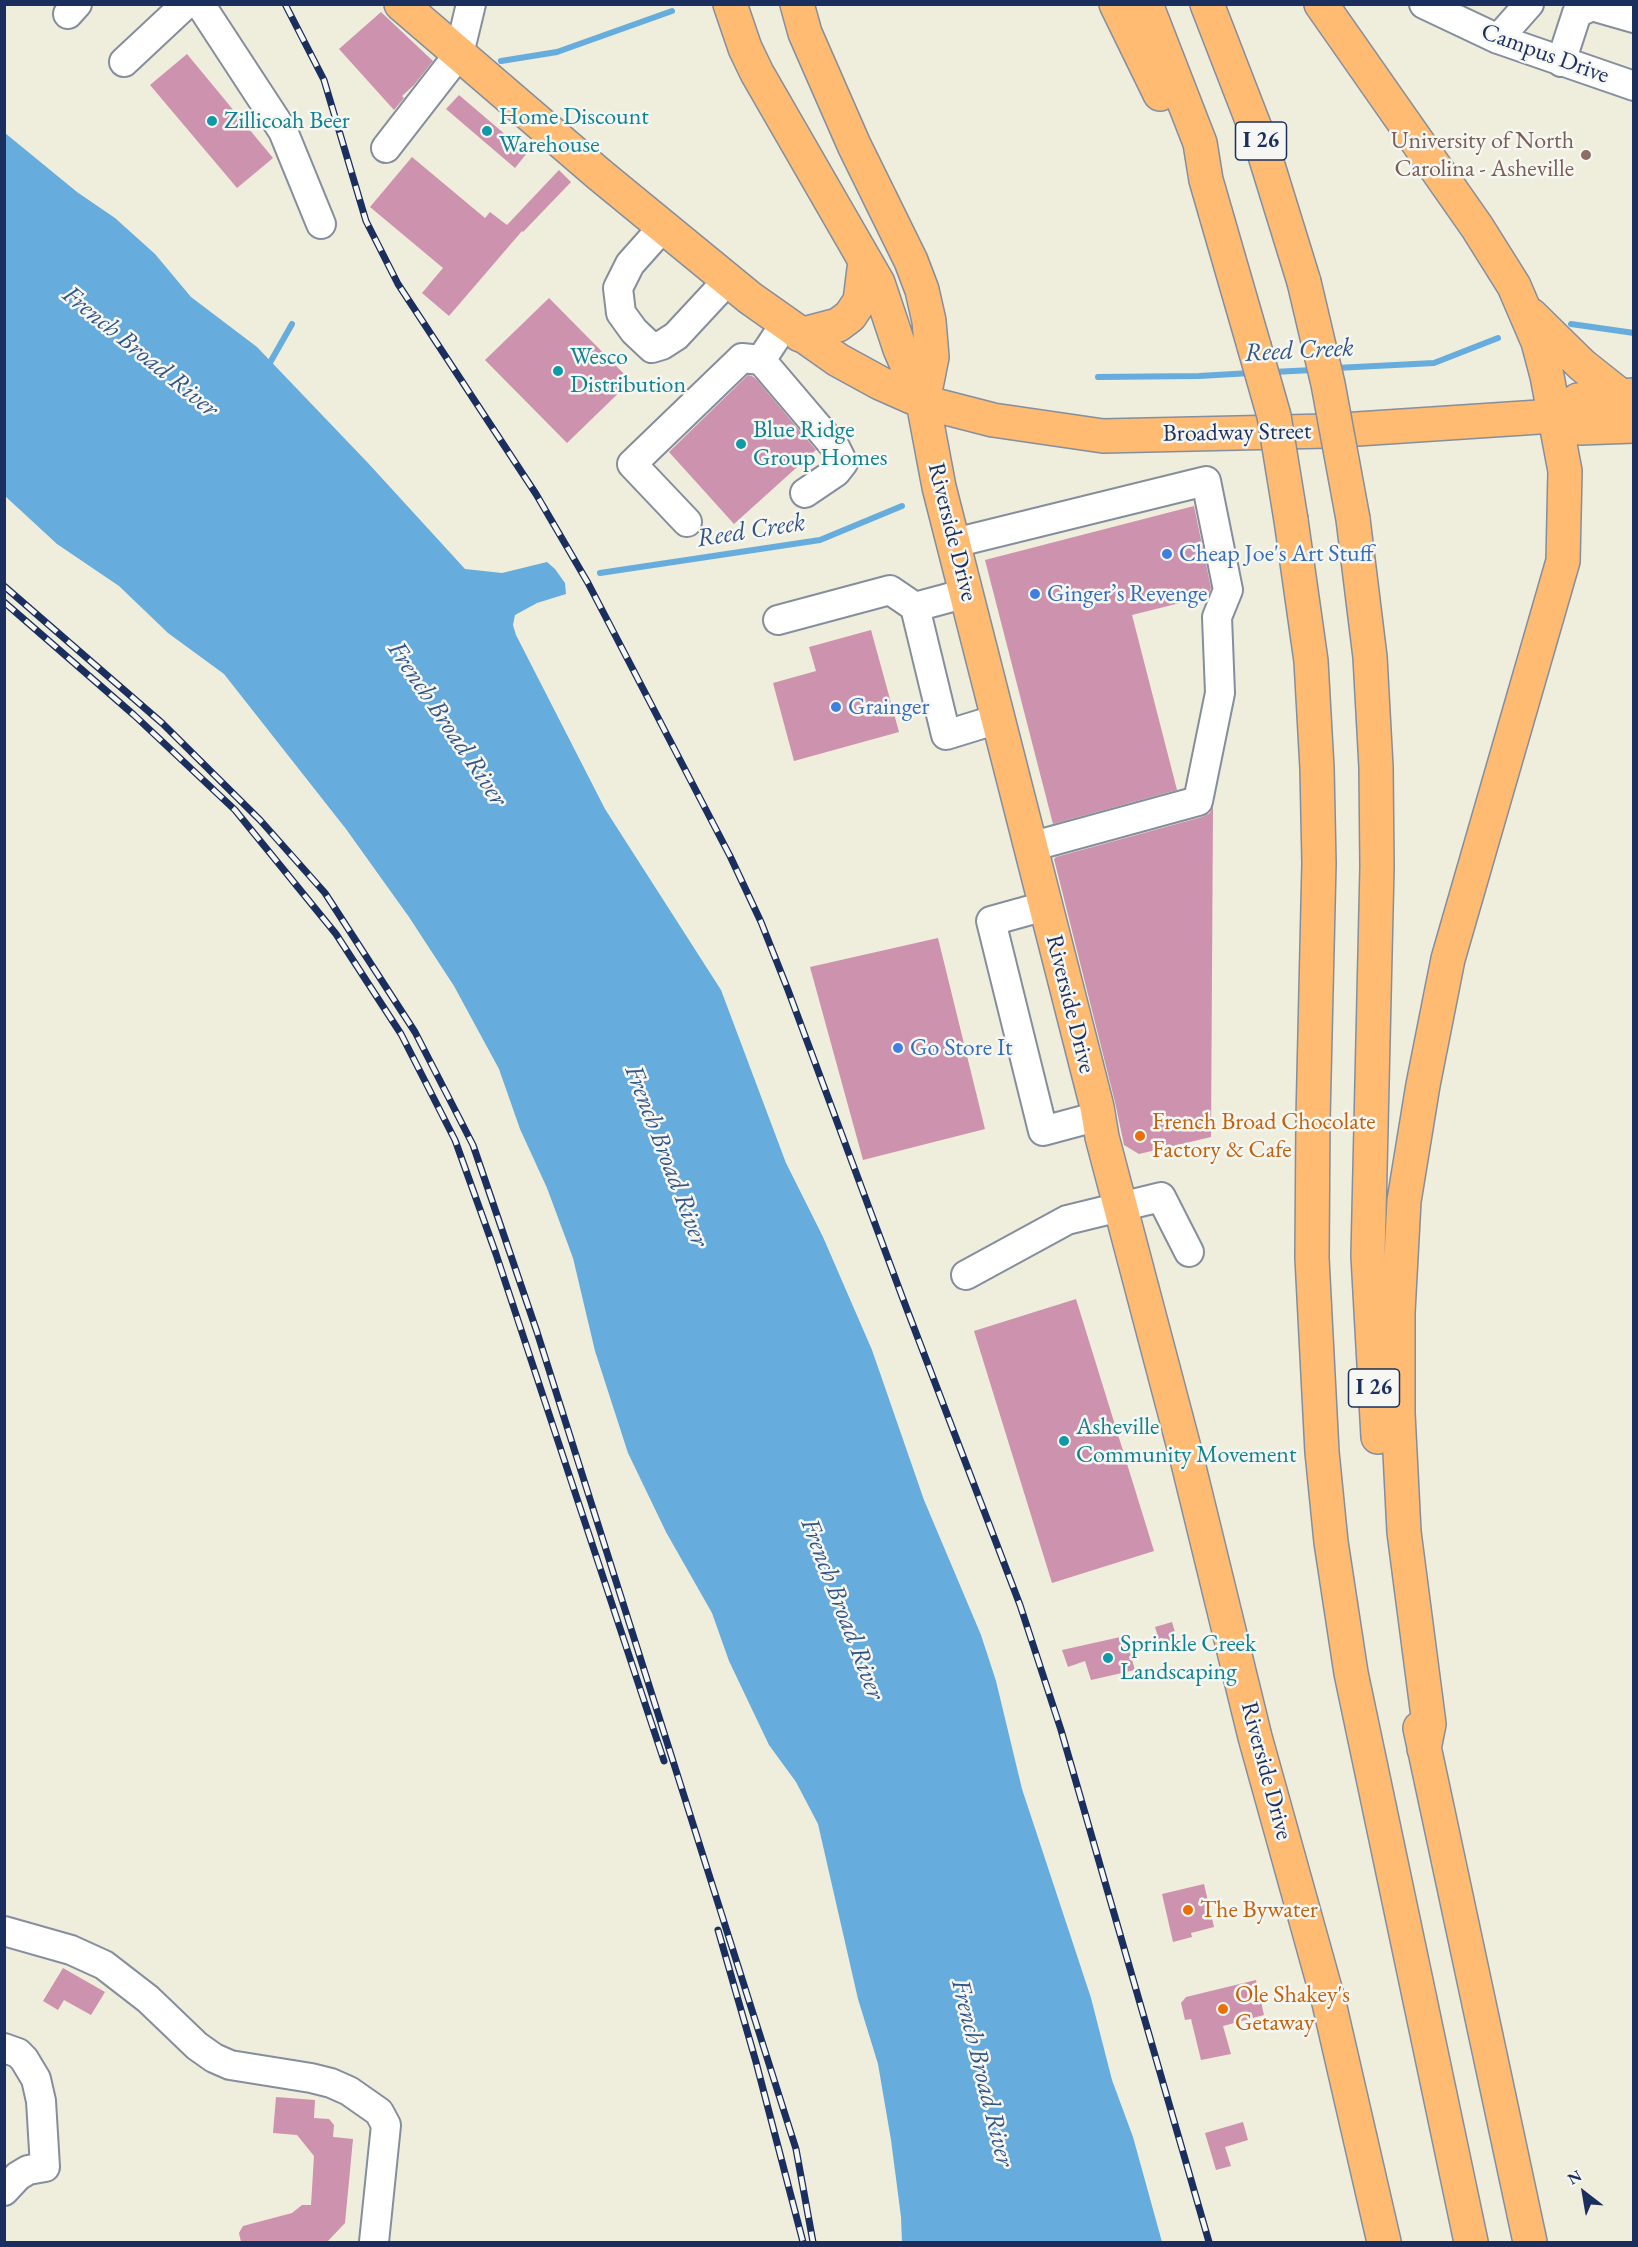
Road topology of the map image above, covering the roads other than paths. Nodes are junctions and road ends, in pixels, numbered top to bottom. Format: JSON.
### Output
{"nodes":[{"id":1,"x":186,"y":4,"type":"edge"},
{"id":2,"x":200,"y":4,"type":"edge"},
{"id":3,"x":401,"y":4,"type":"edge"},
{"id":4,"x":471,"y":4,"type":"edge"},
{"id":5,"x":730,"y":4,"type":"edge"},
{"id":6,"x":797,"y":4,"type":"edge"},
{"id":7,"x":1116,"y":4,"type":"edge"},
{"id":8,"x":1146,"y":4,"type":"edge"},
{"id":9,"x":1207,"y":4,"type":"edge"},
{"id":10,"x":1321,"y":4,"type":"edge"},
{"id":11,"x":1424,"y":4,"type":"edge"},
{"id":12,"x":1529,"y":4,"type":"edge"},
{"id":13,"x":1634,"y":18,"type":"edge"},
{"id":14,"x":1497,"y":39,"type":"junction"},
{"id":15,"x":459,"y":54,"type":"junction"},
{"id":16,"x":124,"y":62,"type":"dead end"},
{"id":17,"x":1561,"y":62,"type":"junction"},
{"id":18,"x":1634,"y":86,"type":"edge"},
{"id":19,"x":386,"y":148,"type":"dead end"},
{"id":20,"x":1206,"y":180,"type":"junction"},
{"id":21,"x":321,"y":224,"type":"dead end"},
{"id":22,"x":663,"y":227,"type":"junction"},
{"id":23,"x":865,"y":261,"type":"junction"},
{"id":24,"x":728,"y":280,"type":"junction"},
{"id":25,"x":1525,"y":309,"type":"junction"},
{"id":26,"x":792,"y":330,"type":"junction"},
{"id":27,"x":761,"y":360,"type":"junction"},
{"id":28,"x":1627,"y":396,"type":"edge"},
{"id":29,"x":922,"y":402,"type":"junction"},
{"id":30,"x":1554,"y":416,"type":"junction"},
{"id":31,"x":1634,"y":426,"type":"edge"},
{"id":32,"x":805,"y":493,"type":"dead end"},
{"id":33,"x":687,"y":522,"type":"dead end"},
{"id":34,"x":954,"y":543,"type":"junction"},
{"id":35,"x":967,"y":592,"type":"junction"},
{"id":36,"x":915,"y":607,"type":"junction"},
{"id":37,"x":778,"y":620,"type":"dead end"},
{"id":38,"x":998,"y":719,"type":"junction"},
{"id":39,"x":1030,"y":847,"type":"junction"},
{"id":40,"x":1045,"y":906,"type":"junction"},
{"id":41,"x":1099,"y":1116,"type":"junction"},
{"id":42,"x":1120,"y":1206,"type":"junction"},
{"id":43,"x":1189,"y":1252,"type":"dead end"},
{"id":44,"x":966,"y":1275,"type":"dead end"},
{"id":45,"x":1424,"y":1749,"type":"junction"},
{"id":46,"x":4,"y":1931,"type":"edge"},
{"id":47,"x":4,"y":2048,"type":"edge"},
{"id":48,"x":4,"y":2191,"type":"edge"},
{"id":49,"x":374,"y":2242,"type":"edge"},
{"id":50,"x":1384,"y":2242,"type":"edge"},
{"id":51,"x":1471,"y":2242,"type":"edge"},
{"id":52,"x":1530,"y":2242,"type":"edge"}],
"edges":[{"from":1,"to":16,"type":"street"},
{"from":2,"to":21,"type":"street"},
{"from":3,"to":15,"type":"main road"},
{"from":4,"to":15,"type":"street"},
{"from":5,"to":23,"type":"main road"},
{"from":6,"to":29,"type":"main road"},
{"from":7,"to":20,"type":"main road"},
{"from":8,"to":20,"type":"main road","number":"I 26"},
{"from":9,"to":45,"type":"main road","number":"I 26","bridge":true},
{"from":10,"to":25,"type":"main road"},
{"from":11,"to":14,"type":"street","name":"Campus Drive"},
{"from":12,"to":14,"type":"street"},
{"from":13,"to":17,"type":"street"},
{"from":14,"to":17,"type":"street","name":"Campus Drive"},
{"from":15,"to":19,"type":"street"},
{"from":15,"to":22,"type":"main road"},
{"from":17,"to":18,"type":"street","name":"Campus Drive"},
{"from":20,"to":51,"type":"main road","number":"I 26","bridge":true},
{"from":22,"to":24,"type":"main road"},
{"from":22,"to":24,"type":"street"},
{"from":23,"to":26,"type":"main road"},
{"from":23,"to":29,"type":"main road"},
{"from":24,"to":26,"type":"main road"},
{"from":25,"to":28,"type":"main road"},
{"from":25,"to":30,"type":"main road"},
{"from":26,"to":27,"type":"street"},
{"from":26,"to":29,"type":"main road"},
{"from":27,"to":32,"type":"street"},
{"from":27,"to":33,"type":"street"},
{"from":28,"to":30,"type":"main road","name":"Broadway Street"},
{"from":29,"to":30,"type":"main road","name":"Broadway Street"},
{"from":29,"to":34,"type":"main road","name":"Riverside Drive"},
{"from":30,"to":31,"type":"main road","name":"Broadway Street"},
{"from":30,"to":45,"type":"main road"},
{"from":34,"to":35,"type":"main road","name":"Riverside Drive"},
{"from":34,"to":39,"type":"street"},
{"from":35,"to":36,"type":"street"},
{"from":35,"to":38,"type":"main road","name":"Riverside Drive"},
{"from":36,"to":37,"type":"street"},
{"from":36,"to":38,"type":"street"},
{"from":38,"to":39,"type":"main road","name":"Riverside Drive"},
{"from":39,"to":40,"type":"main road","name":"Riverside Drive"},
{"from":40,"to":41,"type":"main road","name":"Riverside Drive"},
{"from":40,"to":41,"type":"street"},
{"from":41,"to":42,"type":"main road","name":"Riverside Drive"},
{"from":42,"to":43,"type":"street"},
{"from":42,"to":44,"type":"street"},
{"from":42,"to":50,"type":"main road","name":"Riverside Drive"},
{"from":45,"to":52,"type":"main road","number":"I 26"},
{"from":46,"to":49,"type":"street"},
{"from":47,"to":48,"type":"street"}]}
